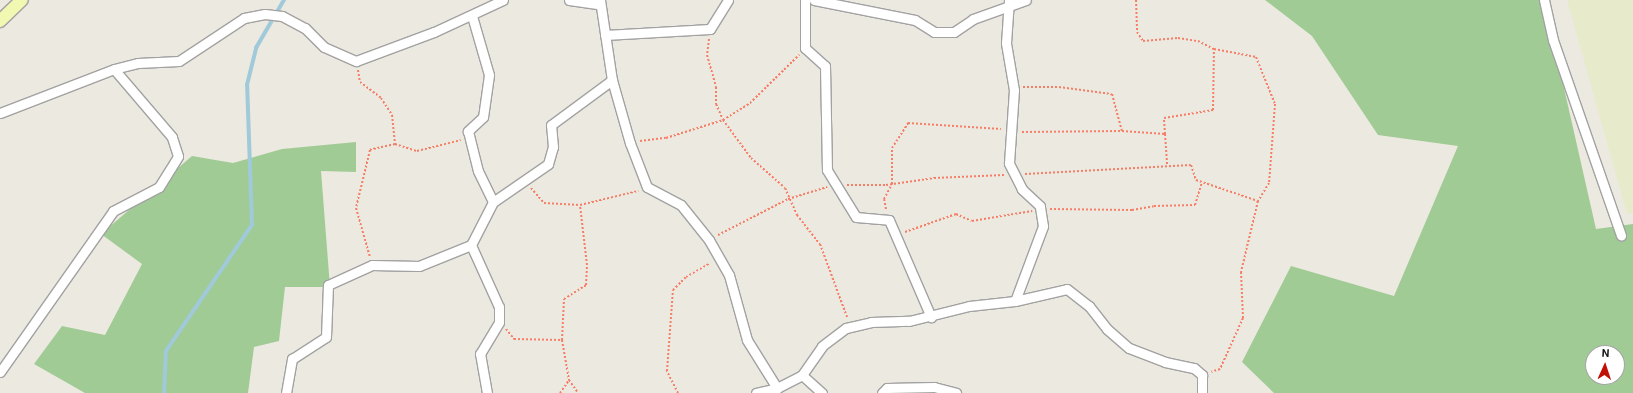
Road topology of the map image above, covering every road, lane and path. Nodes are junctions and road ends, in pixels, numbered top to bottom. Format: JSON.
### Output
{"nodes":[{"id":1,"x":22,"y":0,"type":"edge"},
{"id":2,"x":503,"y":0,"type":"edge"},
{"id":3,"x":569,"y":0,"type":"edge"},
{"id":4,"x":728,"y":0,"type":"edge"},
{"id":5,"x":805,"y":0,"type":"edge"},
{"id":6,"x":814,"y":0,"type":"edge"},
{"id":7,"x":1026,"y":0,"type":"edge"},
{"id":8,"x":1136,"y":0,"type":"edge"},
{"id":9,"x":1544,"y":0,"type":"edge"},
{"id":10,"x":600,"y":2,"type":"edge"},
{"id":11,"x":1009,"y":4,"type":"edge"},
{"id":12,"x":472,"y":16,"type":"junction"},
{"id":13,"x":0,"y":21,"type":"edge"},
{"id":14,"x":710,"y":29,"type":"junction"},
{"id":15,"x":605,"y":35,"type":"junction"},
{"id":16,"x":805,"y":48,"type":"junction"},
{"id":17,"x":1214,"y":49,"type":"junction"},
{"id":18,"x":356,"y":61,"type":"junction"},
{"id":19,"x":114,"y":69,"type":"junction"},
{"id":20,"x":612,"y":80,"type":"junction"},
{"id":21,"x":1014,"y":88,"type":"junction"},
{"id":22,"x":0,"y":113,"type":"edge"},
{"id":23,"x":723,"y":120,"type":"junction"},
{"id":24,"x":1010,"y":130,"type":"junction"},
{"id":25,"x":1122,"y":131,"type":"junction"},
{"id":26,"x":1165,"y":134,"type":"junction"},
{"id":27,"x":470,"y":138,"type":"junction"},
{"id":28,"x":630,"y":143,"type":"junction"},
{"id":29,"x":394,"y":144,"type":"junction"},
{"id":30,"x":1167,"y":166,"type":"dead end"},
{"id":31,"x":1202,"y":182,"type":"dead end"},
{"id":32,"x":526,"y":183,"type":"junction"},
{"id":33,"x":647,"y":187,"type":"junction"},
{"id":34,"x":1258,"y":200,"type":"dead end"},
{"id":35,"x":494,"y":202,"type":"junction"},
{"id":36,"x":580,"y":205,"type":"junction"},
{"id":37,"x":1040,"y":209,"type":"junction"},
{"id":38,"x":889,"y":220,"type":"junction"},
{"id":39,"x":897,"y":235,"type":"junction"},
{"id":40,"x":1621,"y":235,"type":"dead end"},
{"id":41,"x":471,"y":245,"type":"junction"},
{"id":42,"x":719,"y":257,"type":"junction"},
{"id":43,"x":372,"y":265,"type":"junction"},
{"id":44,"x":1015,"y":301,"type":"junction"},
{"id":45,"x":931,"y":317,"type":"junction"},
{"id":46,"x":500,"y":322,"type":"junction"},
{"id":47,"x":851,"y":327,"type":"junction"},
{"id":48,"x":562,"y":340,"type":"junction"},
{"id":49,"x":0,"y":372,"type":"edge"},
{"id":50,"x":802,"y":375,"type":"junction"},
{"id":51,"x":569,"y":380,"type":"junction"},
{"id":52,"x":777,"y":388,"type":"junction"},
{"id":53,"x":286,"y":393,"type":"edge"},
{"id":54,"x":487,"y":393,"type":"edge"},
{"id":55,"x":560,"y":393,"type":"edge"},
{"id":56,"x":578,"y":393,"type":"edge"},
{"id":57,"x":678,"y":393,"type":"edge"},
{"id":58,"x":756,"y":393,"type":"edge"},
{"id":59,"x":822,"y":393,"type":"edge"},
{"id":60,"x":882,"y":393,"type":"edge"},
{"id":61,"x":956,"y":393,"type":"edge"},
{"id":62,"x":1202,"y":393,"type":"edge"}],
"edges":[{"from":1,"to":13,"type":"street"},
{"from":2,"to":12,"type":"street"},
{"from":3,"to":10,"type":"street"},
{"from":4,"to":14,"type":"street"},
{"from":5,"to":16,"type":"street"},
{"from":6,"to":11,"type":"street"},
{"from":7,"to":11,"type":"street"},
{"from":8,"to":17,"type":"path"},
{"from":9,"to":40,"type":"street"},
{"from":10,"to":15,"type":"street"},
{"from":11,"to":21,"type":"street"},
{"from":12,"to":18,"type":"street"},
{"from":12,"to":27,"type":"street"},
{"from":14,"to":15,"type":"street"},
{"from":14,"to":23,"type":"path"},
{"from":15,"to":20,"type":"street"},
{"from":16,"to":23,"type":"path"},
{"from":16,"to":38,"type":"street"},
{"from":17,"to":26,"type":"path"},
{"from":17,"to":34,"type":"path"},
{"from":18,"to":19,"type":"street"},
{"from":18,"to":29,"type":"path"},
{"from":19,"to":22,"type":"street"},
{"from":19,"to":49,"type":"street"},
{"from":20,"to":28,"type":"street"},
{"from":20,"to":32,"type":"street"},
{"from":21,"to":24,"type":"street"},
{"from":21,"to":25,"type":"path"},
{"from":23,"to":28,"type":"path"},
{"from":23,"to":47,"type":"path"},
{"from":24,"to":25,"type":"path"},
{"from":24,"to":37,"type":"street"},
{"from":24,"to":38,"type":"path"},
{"from":25,"to":26,"type":"path"},
{"from":26,"to":30,"type":"path"},
{"from":27,"to":29,"type":"path"},
{"from":27,"to":35,"type":"street"},
{"from":28,"to":33,"type":"street"},
{"from":29,"to":43,"type":"path"},
{"from":31,"to":37,"type":"path"},
{"from":32,"to":35,"type":"street"},
{"from":32,"to":36,"type":"path"},
{"from":33,"to":36,"type":"path"},
{"from":33,"to":42,"type":"street"},
{"from":35,"to":41,"type":"street"},
{"from":36,"to":48,"type":"path"},
{"from":37,"to":39,"type":"path"},
{"from":37,"to":44,"type":"street"},
{"from":38,"to":39,"type":"street"},
{"from":39,"to":45,"type":"street"},
{"from":41,"to":43,"type":"street"},
{"from":41,"to":46,"type":"street"},
{"from":42,"to":52,"type":"street"},
{"from":42,"to":57,"type":"path"},
{"from":43,"to":53,"type":"street"},
{"from":44,"to":45,"type":"street"},
{"from":44,"to":62,"type":"street"},
{"from":45,"to":47,"type":"street"},
{"from":46,"to":48,"type":"path"},
{"from":46,"to":54,"type":"street"},
{"from":47,"to":50,"type":"street"},
{"from":48,"to":51,"type":"path"},
{"from":50,"to":52,"type":"street"},
{"from":50,"to":59,"type":"street"},
{"from":51,"to":55,"type":"path"},
{"from":51,"to":56,"type":"path"},
{"from":52,"to":58,"type":"street"},
{"from":60,"to":61,"type":"street"}]}
